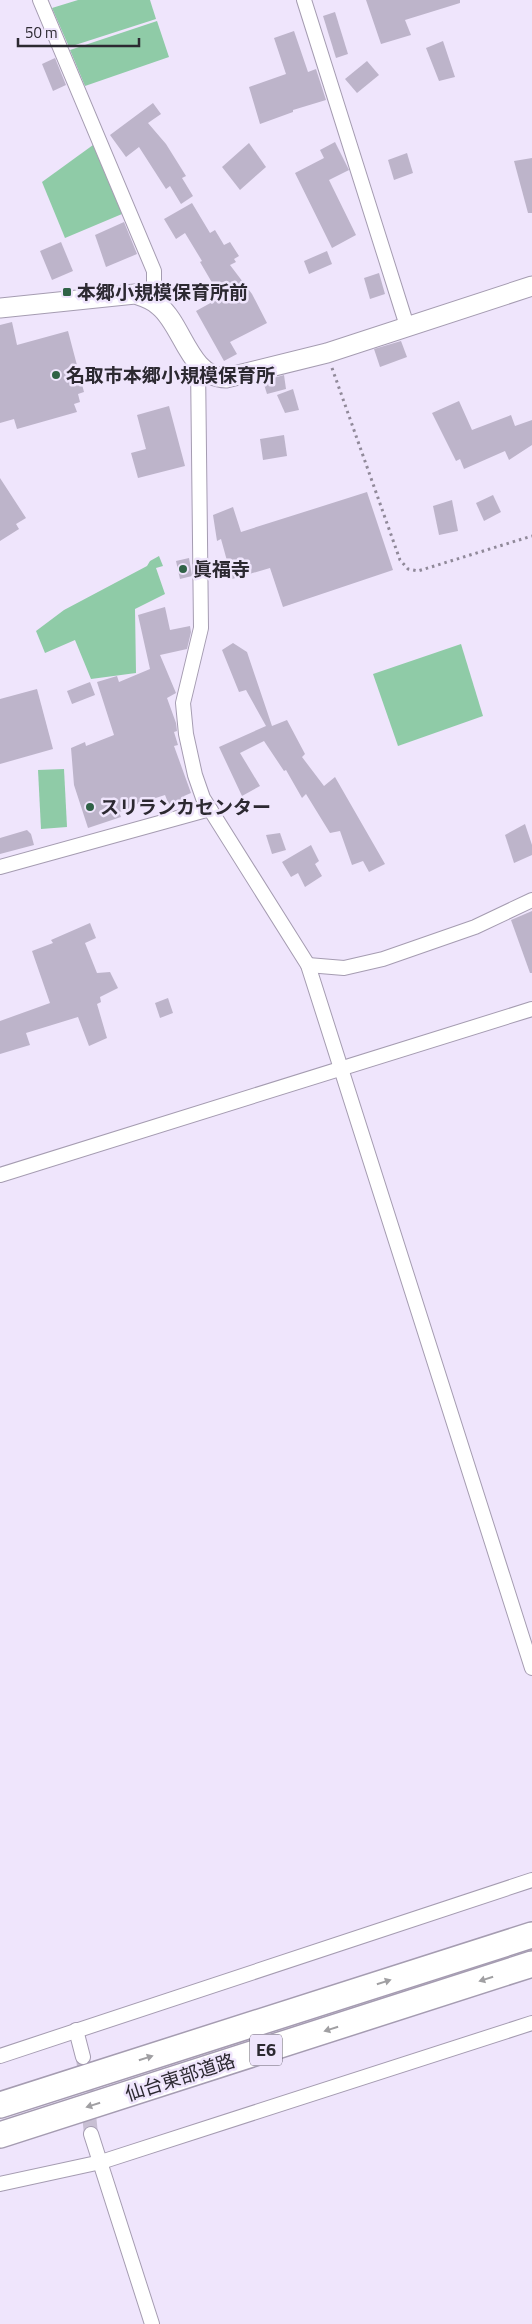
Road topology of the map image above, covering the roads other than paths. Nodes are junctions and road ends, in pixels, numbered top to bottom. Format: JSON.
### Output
{"nodes":[{"id":1,"x":40,"y":0,"type":"edge"},
{"id":2,"x":304,"y":0,"type":"edge"},
{"id":3,"x":532,"y":286,"type":"edge"},
{"id":4,"x":148,"y":298,"type":"junction"},
{"id":5,"x":0,"y":308,"type":"edge"},
{"id":6,"x":406,"y":326,"type":"junction"},
{"id":7,"x":198,"y":364,"type":"junction"},
{"id":8,"x":210,"y":809,"type":"junction"},
{"id":9,"x":0,"y":867,"type":"edge"},
{"id":10,"x":532,"y":900,"type":"edge"},
{"id":11,"x":308,"y":965,"type":"junction"},
{"id":12,"x":532,"y":1009,"type":"edge"},
{"id":13,"x":340,"y":1068,"type":"junction"},
{"id":14,"x":0,"y":1175,"type":"edge"},
{"id":15,"x":532,"y":1668,"type":"edge"},
{"id":16,"x":532,"y":1880,"type":"edge"},
{"id":17,"x":532,"y":1935,"type":"edge"},
{"id":18,"x":532,"y":1964,"type":"edge"},
{"id":19,"x":532,"y":2023,"type":"edge"},
{"id":20,"x":76,"y":2030,"type":"junction"},
{"id":21,"x":0,"y":2056,"type":"edge"},
{"id":22,"x":83,"y":2057,"type":"tunnel mouth"},
{"id":23,"x":0,"y":2105,"type":"edge"},
{"id":24,"x":91,"y":2134,"type":"tunnel mouth"},
{"id":25,"x":0,"y":2135,"type":"edge"},
{"id":26,"x":101,"y":2162,"type":"junction"},
{"id":27,"x":0,"y":2184,"type":"edge"},
{"id":28,"x":152,"y":2324,"type":"edge"}],
"edges":[{"from":1,"to":4,"type":"street"},
{"from":2,"to":6,"type":"street"},
{"from":3,"to":6,"type":"street"},
{"from":4,"to":5,"type":"street"},
{"from":4,"to":7,"type":"street"},
{"from":6,"to":7,"type":"street"},
{"from":7,"to":8,"type":"street"},
{"from":8,"to":9,"type":"street"},
{"from":8,"to":11,"type":"street"},
{"from":10,"to":11,"type":"street"},
{"from":11,"to":13,"type":"street"},
{"from":12,"to":13,"type":"street"},
{"from":13,"to":14,"type":"street"},
{"from":13,"to":15,"type":"street"},
{"from":16,"to":20,"type":"street"},
{"from":23,"to":17,"type":"highway","name":"仙台東部道路","number":"E6","one_way":true},
{"from":18,"to":25,"type":"highway","name":"仙台東部道路","number":"E6","one_way":true},
{"from":19,"to":26,"type":"street"},
{"from":20,"to":21,"type":"street"},
{"from":20,"to":22,"type":"street"},
{"from":24,"to":26,"type":"street"},
{"from":26,"to":27,"type":"street"},
{"from":26,"to":28,"type":"street"}]}
